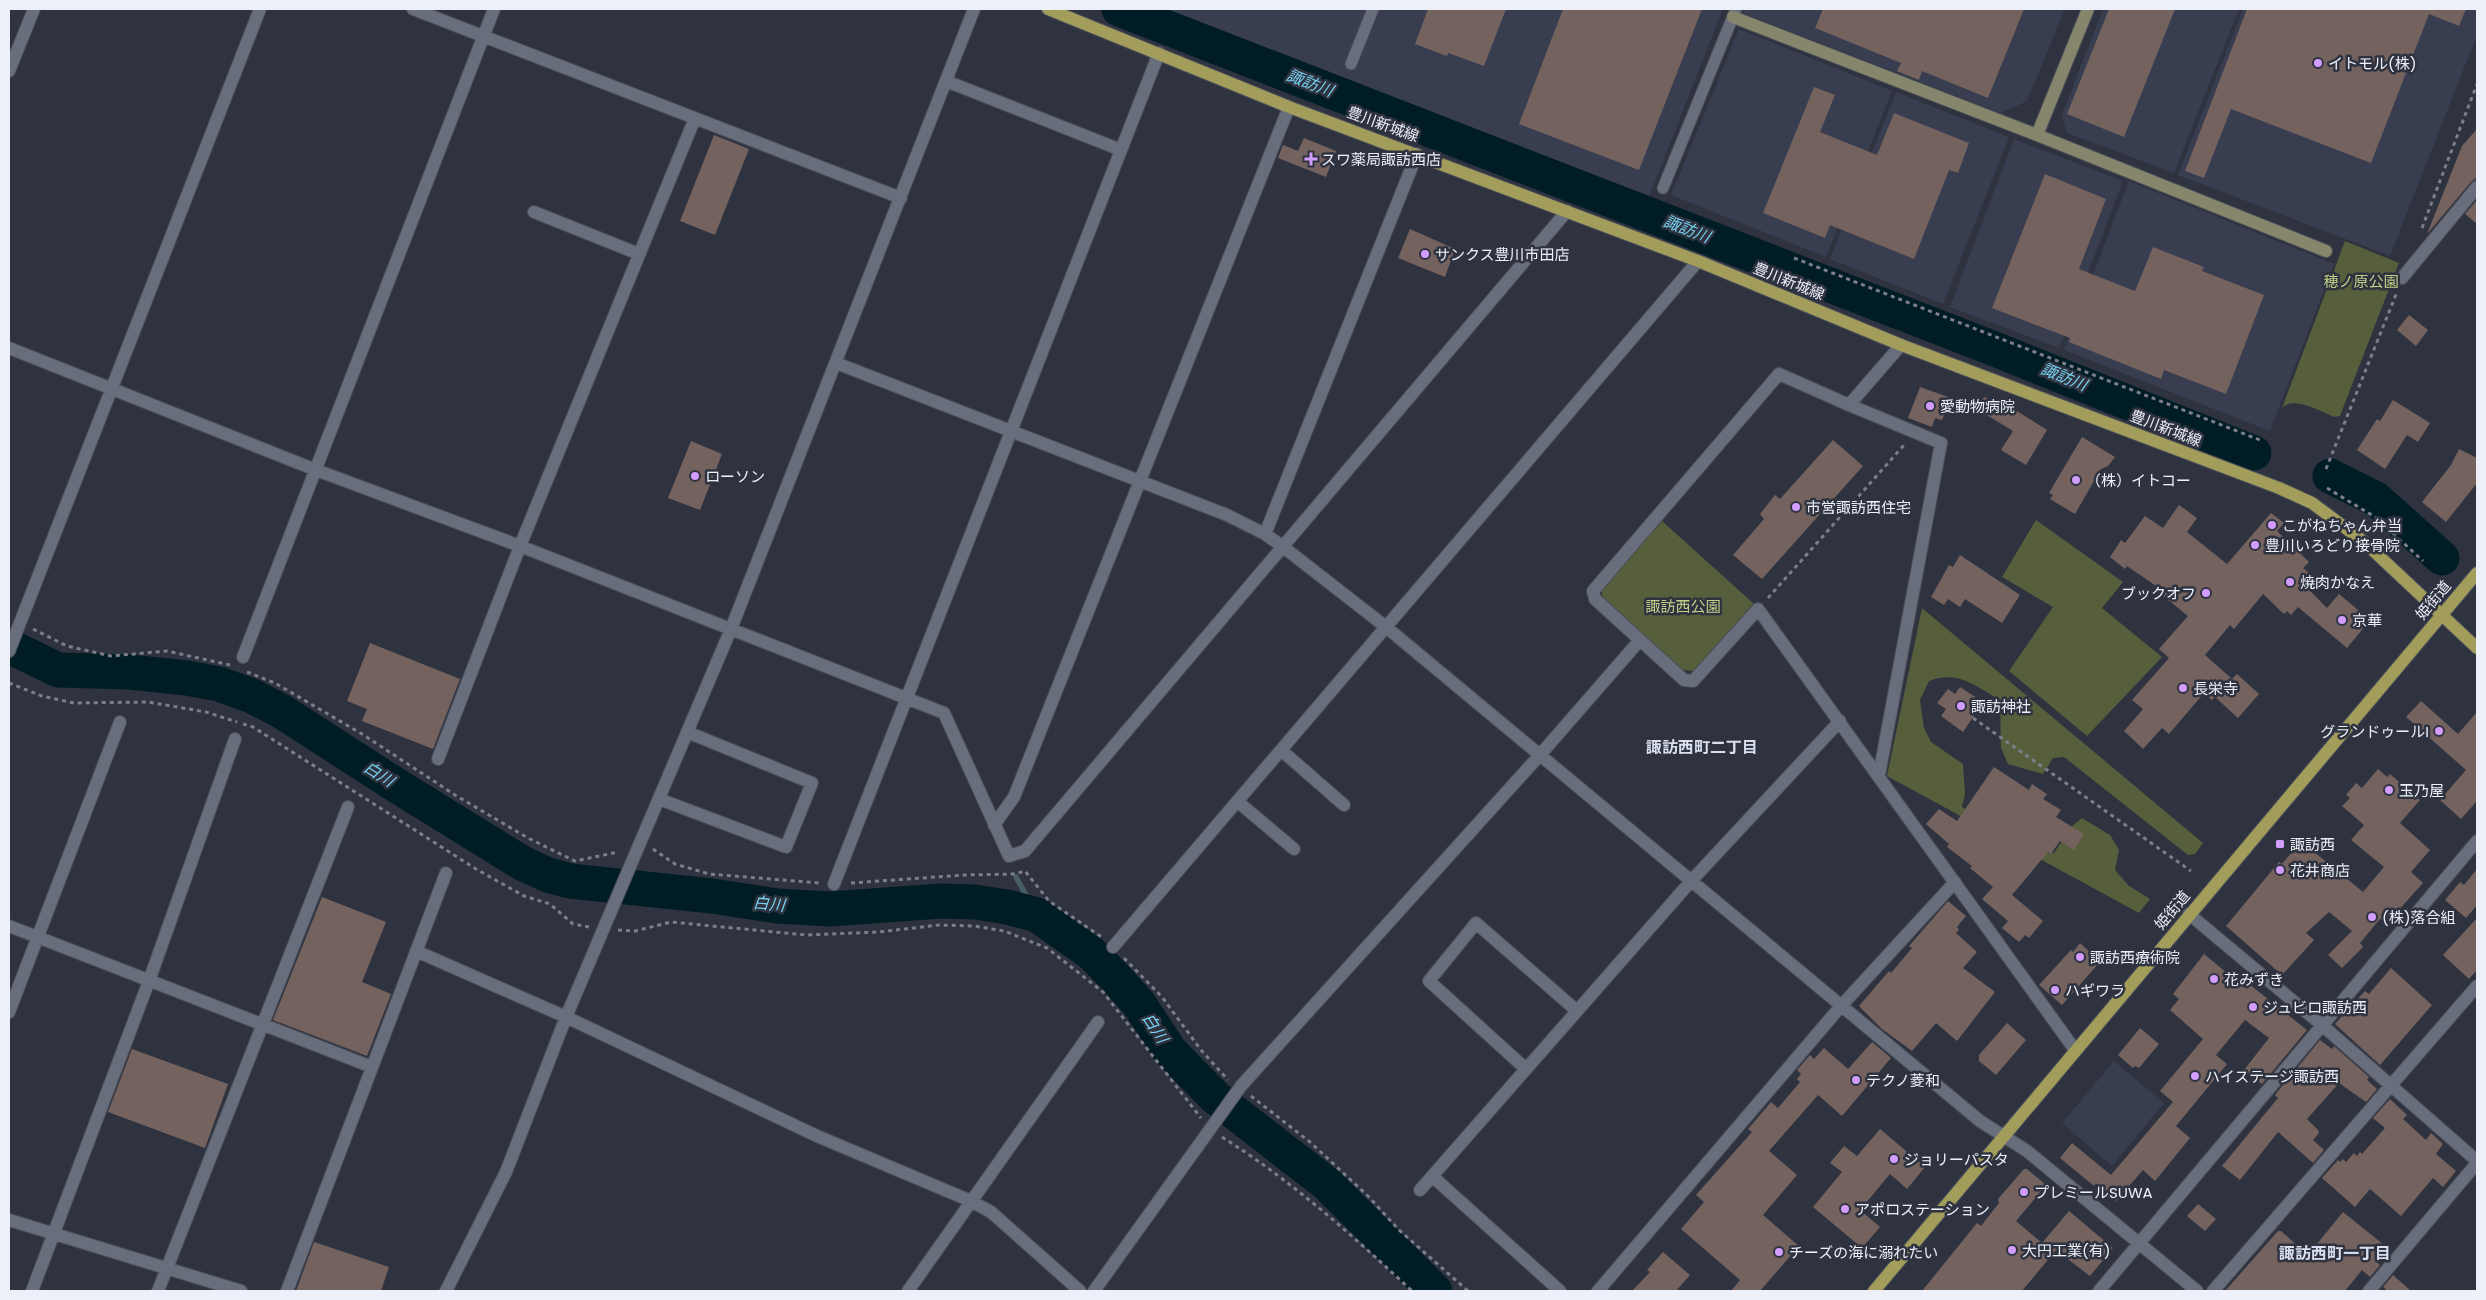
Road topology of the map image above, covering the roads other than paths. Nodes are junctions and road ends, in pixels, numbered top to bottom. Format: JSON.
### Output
{"nodes":[{"id":1,"x":34,"y":9,"type":"edge"},
{"id":2,"x":260,"y":9,"type":"edge"},
{"id":3,"x":413,"y":9,"type":"edge"},
{"id":4,"x":494,"y":9,"type":"edge"},
{"id":5,"x":974,"y":9,"type":"edge"},
{"id":6,"x":1048,"y":9,"type":"edge"},
{"id":7,"x":1373,"y":9,"type":"edge"},
{"id":8,"x":2088,"y":9,"type":"edge"},
{"id":9,"x":1734,"y":13,"type":"edge"},
{"id":10,"x":484,"y":36,"type":"junction"},
{"id":11,"x":1159,"y":52,"type":"junction"},
{"id":12,"x":1351,"y":64,"type":"dead end"},
{"id":13,"x":9,"y":72,"type":"edge"},
{"id":14,"x":946,"y":81,"type":"junction"},
{"id":15,"x":1289,"y":107,"type":"junction"},
{"id":16,"x":695,"y":118,"type":"junction"},
{"id":17,"x":2038,"y":135,"type":"junction"},
{"id":18,"x":1120,"y":150,"type":"junction"},
{"id":19,"x":1417,"y":154,"type":"junction"},
{"id":20,"x":1663,"y":188,"type":"dead end"},
{"id":21,"x":2477,"y":188,"type":"edge"},
{"id":22,"x":901,"y":198,"type":"junction"},
{"id":23,"x":1567,"y":211,"type":"junction"},
{"id":24,"x":534,"y":212,"type":"dead end"},
{"id":25,"x":2326,"y":251,"type":"dead end"},
{"id":26,"x":639,"y":254,"type":"junction"},
{"id":27,"x":1698,"y":261,"type":"junction"},
{"id":28,"x":2402,"y":278,"type":"dead end"},
{"id":29,"x":1901,"y":345,"type":"junction"},
{"id":30,"x":9,"y":348,"type":"edge"},
{"id":31,"x":836,"y":363,"type":"junction"},
{"id":32,"x":111,"y":390,"type":"junction"},
{"id":33,"x":1849,"y":405,"type":"junction"},
{"id":34,"x":1011,"y":431,"type":"junction"},
{"id":35,"x":316,"y":470,"type":"junction"},
{"id":36,"x":1140,"y":481,"type":"junction"},
{"id":37,"x":1265,"y":534,"type":"junction"},
{"id":38,"x":520,"y":546,"type":"junction"},
{"id":39,"x":1282,"y":546,"type":"junction"},
{"id":40,"x":2477,"y":573,"type":"edge"},
{"id":41,"x":2442,"y":615,"type":"junction"},
{"id":42,"x":1386,"y":627,"type":"junction"},
{"id":43,"x":731,"y":628,"type":"junction"},
{"id":44,"x":1640,"y":640,"type":"junction"},
{"id":45,"x":2477,"y":648,"type":"edge"},
{"id":46,"x":9,"y":651,"type":"edge"},
{"id":47,"x":242,"y":657,"type":"dead end"},
{"id":48,"x":906,"y":698,"type":"junction"},
{"id":49,"x":1840,"y":721,"type":"junction"},
{"id":50,"x":120,"y":722,"type":"dead end"},
{"id":51,"x":687,"y":732,"type":"junction"},
{"id":52,"x":235,"y":739,"type":"dead end"},
{"id":53,"x":1281,"y":750,"type":"junction"},
{"id":54,"x":1539,"y":756,"type":"junction"},
{"id":55,"x":438,"y":759,"type":"dead end"},
{"id":56,"x":1879,"y":775,"type":"junction"},
{"id":57,"x":659,"y":799,"type":"junction"},
{"id":58,"x":1237,"y":801,"type":"junction"},
{"id":59,"x":1344,"y":804,"type":"dead end"},
{"id":60,"x":348,"y":807,"type":"dead end"},
{"id":61,"x":994,"y":825,"type":"junction"},
{"id":62,"x":2477,"y":841,"type":"edge"},
{"id":63,"x":1294,"y":849,"type":"dead end"},
{"id":64,"x":446,"y":873,"type":"dead end"},
{"id":65,"x":1692,"y":880,"type":"junction"},
{"id":66,"x":1955,"y":882,"type":"junction"},
{"id":67,"x":834,"y":884,"type":"road end"},
{"id":68,"x":2189,"y":914,"type":"junction"},
{"id":69,"x":9,"y":926,"type":"edge"},
{"id":70,"x":38,"y":938,"type":"junction"},
{"id":71,"x":1113,"y":947,"type":"road end"},
{"id":72,"x":416,"y":951,"type":"junction"},
{"id":73,"x":149,"y":981,"type":"junction"},
{"id":74,"x":2477,"y":986,"type":"edge"},
{"id":75,"x":1841,"y":1006,"type":"junction"},
{"id":76,"x":1577,"y":1011,"type":"junction"},
{"id":77,"x":9,"y":1012,"type":"edge"},
{"id":78,"x":566,"y":1016,"type":"junction"},
{"id":79,"x":1098,"y":1022,"type":"dead end"},
{"id":80,"x":262,"y":1025,"type":"junction"},
{"id":81,"x":2323,"y":1026,"type":"junction"},
{"id":82,"x":2075,"y":1050,"type":"junction"},
{"id":83,"x":372,"y":1067,"type":"junction"},
{"id":84,"x":1526,"y":1069,"type":"junction"},
{"id":85,"x":2392,"y":1085,"type":"junction"},
{"id":86,"x":2004,"y":1136,"type":"junction"},
{"id":87,"x":2477,"y":1162,"type":"edge"},
{"id":88,"x":1432,"y":1176,"type":"junction"},
{"id":89,"x":1420,"y":1190,"type":"dead end"},
{"id":90,"x":971,"y":1201,"type":"junction"},
{"id":91,"x":9,"y":1220,"type":"edge"},
{"id":92,"x":54,"y":1234,"type":"junction"},
{"id":93,"x":2139,"y":1243,"type":"junction"},
{"id":94,"x":167,"y":1269,"type":"junction"},
{"id":95,"x":32,"y":1291,"type":"edge"},
{"id":96,"x":158,"y":1291,"type":"edge"},
{"id":97,"x":241,"y":1291,"type":"edge"},
{"id":98,"x":287,"y":1291,"type":"edge"},
{"id":99,"x":446,"y":1291,"type":"edge"},
{"id":100,"x":908,"y":1291,"type":"edge"},
{"id":101,"x":1080,"y":1291,"type":"edge"},
{"id":102,"x":1094,"y":1291,"type":"edge"},
{"id":103,"x":1560,"y":1291,"type":"edge"},
{"id":104,"x":1598,"y":1291,"type":"edge"},
{"id":105,"x":1874,"y":1291,"type":"edge"},
{"id":106,"x":2099,"y":1291,"type":"edge"},
{"id":107,"x":2197,"y":1291,"type":"edge"},
{"id":108,"x":2213,"y":1291,"type":"edge"},
{"id":109,"x":2369,"y":1291,"type":"edge"}],
"edges":[{"from":1,"to":13,"type":"street"},
{"from":2,"to":32,"type":"street"},
{"from":3,"to":10,"type":"street"},
{"from":4,"to":10,"type":"street"},
{"from":5,"to":14,"type":"street"},
{"from":6,"to":11,"type":"main road","name":"豊川新城線"},
{"from":7,"to":12,"type":"lane"},
{"from":8,"to":17,"type":"street"},
{"from":9,"to":17,"type":"street"},
{"from":9,"to":20,"type":"lane"},
{"from":10,"to":16,"type":"street"},
{"from":10,"to":35,"type":"street"},
{"from":11,"to":15,"type":"main road","name":"豊川新城線"},
{"from":11,"to":18,"type":"street"},
{"from":14,"to":18,"type":"street"},
{"from":14,"to":22,"type":"street"},
{"from":15,"to":19,"type":"main road","name":"豊川新城線"},
{"from":15,"to":36,"type":"street"},
{"from":16,"to":22,"type":"street"},
{"from":16,"to":26,"type":"street"},
{"from":17,"to":25,"type":"street"},
{"from":18,"to":34,"type":"street"},
{"from":19,"to":23,"type":"main road","name":"豊川新城線"},
{"from":19,"to":37,"type":"street"},
{"from":21,"to":28,"type":"street"},
{"from":22,"to":31,"type":"street"},
{"from":23,"to":27,"type":"main road","name":"豊川新城線"},
{"from":23,"to":39,"type":"street"},
{"from":24,"to":26,"type":"street"},
{"from":26,"to":38,"type":"street"},
{"from":27,"to":29,"type":"main road","name":"豊川新城線"},
{"from":27,"to":42,"type":"street"},
{"from":29,"to":33,"type":"street"},
{"from":29,"to":41,"type":"main road","name":"豊川新城線"},
{"from":30,"to":32,"type":"street"},
{"from":31,"to":34,"type":"street"},
{"from":31,"to":43,"type":"street"},
{"from":32,"to":35,"type":"street"},
{"from":32,"to":46,"type":"street"},
{"from":33,"to":44,"type":"street"},
{"from":33,"to":56,"type":"street"},
{"from":34,"to":36,"type":"street"},
{"from":34,"to":48,"type":"street"},
{"from":35,"to":38,"type":"street"},
{"from":35,"to":47,"type":"street"},
{"from":36,"to":37,"type":"street"},
{"from":36,"to":61,"type":"street"},
{"from":37,"to":39,"type":"street"},
{"from":38,"to":43,"type":"street"},
{"from":38,"to":55,"type":"street"},
{"from":39,"to":42,"type":"street"},
{"from":39,"to":61,"type":"street"},
{"from":40,"to":41,"type":"main road","name":"姫街道"},
{"from":41,"to":45,"type":"main road","name":"豊川新城線"},
{"from":41,"to":68,"type":"main road","name":"姫街道"},
{"from":42,"to":53,"type":"street"},
{"from":42,"to":54,"type":"street"},
{"from":43,"to":48,"type":"street"},
{"from":43,"to":51,"type":"street"},
{"from":44,"to":49,"type":"street"},
{"from":44,"to":54,"type":"street"},
{"from":48,"to":61,"type":"street"},
{"from":48,"to":67,"type":"street"},
{"from":49,"to":56,"type":"street"},
{"from":49,"to":65,"type":"street"},
{"from":50,"to":70,"type":"street"},
{"from":51,"to":57,"type":"street"},
{"from":51,"to":57,"type":"street"},
{"from":52,"to":73,"type":"street"},
{"from":53,"to":58,"type":"street"},
{"from":53,"to":59,"type":"street"},
{"from":54,"to":65,"type":"street"},
{"from":54,"to":102,"type":"street"},
{"from":56,"to":66,"type":"street"},
{"from":57,"to":78,"type":"street"},
{"from":58,"to":63,"type":"street"},
{"from":58,"to":71,"type":"street"},
{"from":60,"to":80,"type":"street"},
{"from":62,"to":81,"type":"street"},
{"from":64,"to":72,"type":"street"},
{"from":65,"to":75,"type":"street"},
{"from":65,"to":76,"type":"street"},
{"from":66,"to":75,"type":"street"},
{"from":66,"to":82,"type":"street"},
{"from":68,"to":81,"type":"street"},
{"from":68,"to":82,"type":"main road","name":"姫街道"},
{"from":69,"to":70,"type":"street"},
{"from":70,"to":73,"type":"street"},
{"from":70,"to":77,"type":"street"},
{"from":72,"to":78,"type":"street"},
{"from":72,"to":83,"type":"street"},
{"from":73,"to":80,"type":"street"},
{"from":73,"to":92,"type":"street"},
{"from":74,"to":85,"type":"street"},
{"from":75,"to":86,"type":"street"},
{"from":75,"to":104,"type":"street"},
{"from":76,"to":84,"type":"street"},
{"from":76,"to":84,"type":"street"},
{"from":78,"to":90,"type":"street"},
{"from":78,"to":99,"type":"street"},
{"from":79,"to":90,"type":"street"},
{"from":80,"to":83,"type":"street"},
{"from":80,"to":94,"type":"street"},
{"from":81,"to":85,"type":"street"},
{"from":81,"to":93,"type":"street"},
{"from":82,"to":86,"type":"main road","name":"姫街道"},
{"from":83,"to":98,"type":"street"},
{"from":84,"to":88,"type":"street"},
{"from":85,"to":87,"type":"street"},
{"from":85,"to":108,"type":"street"},
{"from":86,"to":93,"type":"street"},
{"from":86,"to":105,"type":"main road","name":"姫街道"},
{"from":87,"to":109,"type":"street"},
{"from":88,"to":89,"type":"street"},
{"from":88,"to":103,"type":"street"},
{"from":90,"to":100,"type":"street"},
{"from":90,"to":101,"type":"street"},
{"from":91,"to":92,"type":"street"},
{"from":92,"to":94,"type":"street"},
{"from":92,"to":95,"type":"street"},
{"from":93,"to":106,"type":"street"},
{"from":93,"to":107,"type":"street"},
{"from":94,"to":96,"type":"street"},
{"from":94,"to":97,"type":"street"}]}
